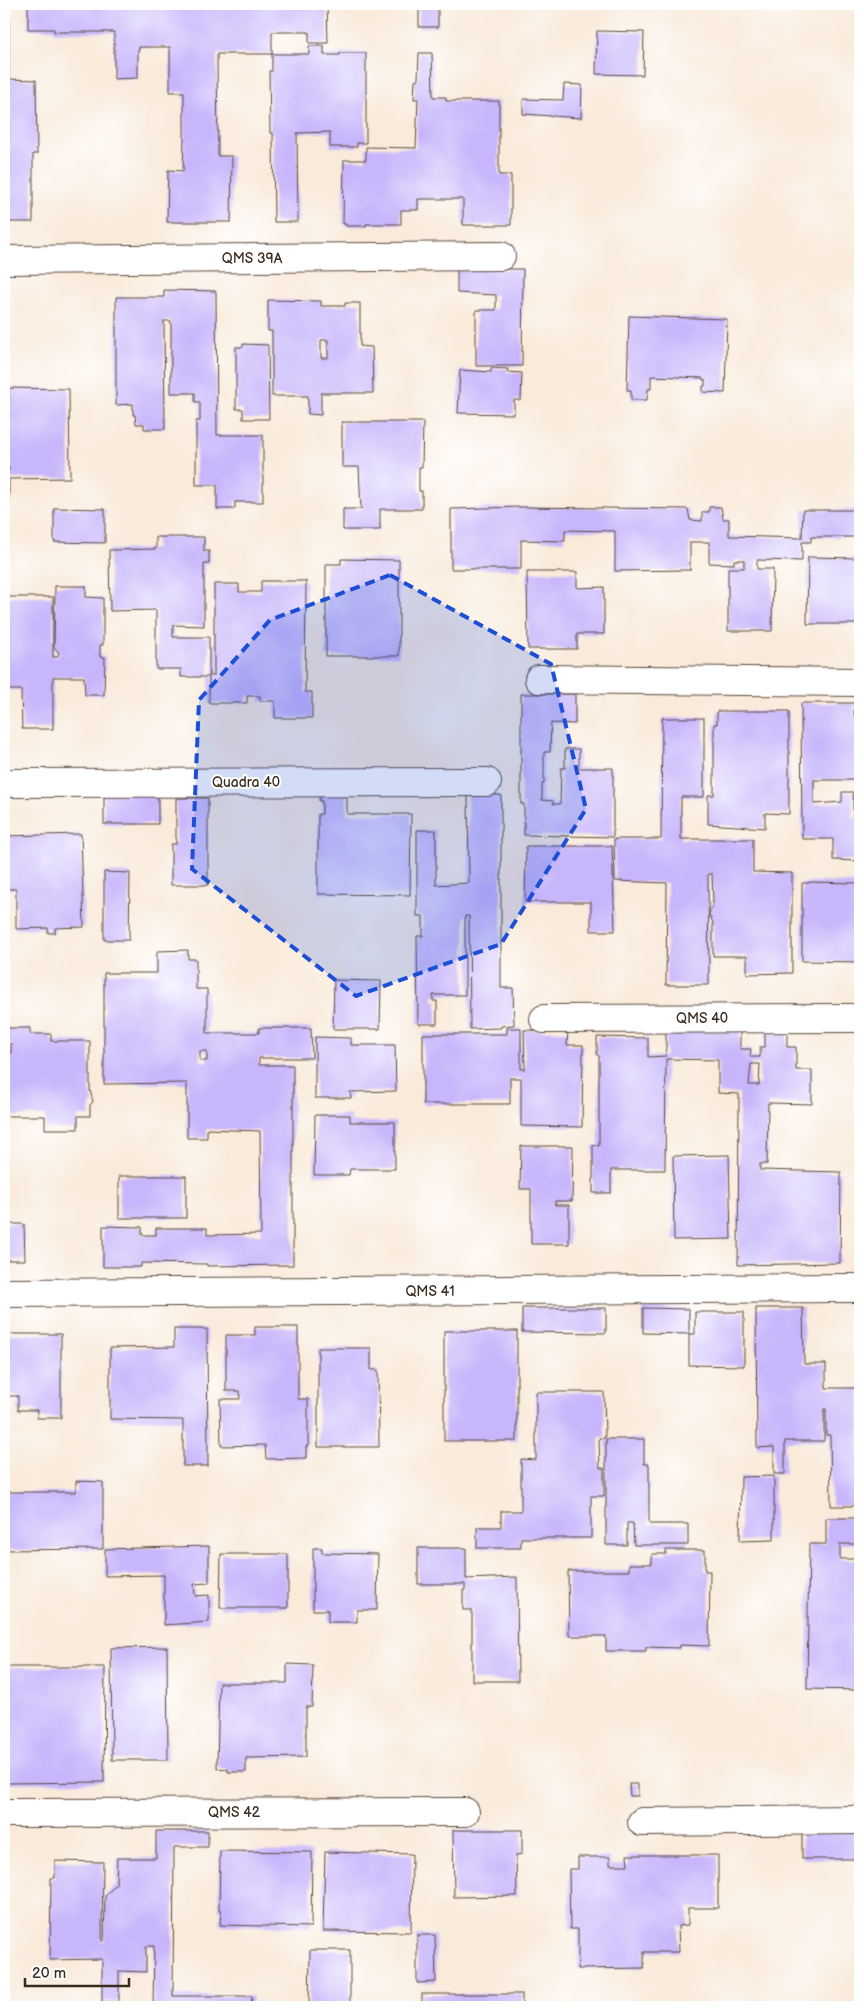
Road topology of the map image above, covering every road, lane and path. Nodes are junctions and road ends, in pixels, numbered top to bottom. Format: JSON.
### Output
{"nodes":[{"id":1,"x":501,"y":256,"type":"dead end"},
{"id":2,"x":4,"y":260,"type":"edge"},
{"id":3,"x":539,"y":679,"type":"dead end"},
{"id":4,"x":860,"y":682,"type":"edge"},
{"id":5,"x":487,"y":782,"type":"dead end"},
{"id":6,"x":4,"y":783,"type":"edge"},
{"id":7,"x":860,"y":1018,"type":"edge"},
{"id":8,"x":544,"y":1019,"type":"dead end"},
{"id":9,"x":855,"y":1288,"type":"dead end"},
{"id":10,"x":4,"y":1293,"type":"edge"},
{"id":11,"x":465,"y":1812,"type":"dead end"},
{"id":12,"x":4,"y":1813,"type":"edge"},
{"id":13,"x":860,"y":1820,"type":"edge"},
{"id":14,"x":642,"y":1822,"type":"dead end"}],
"edges":[{"from":1,"to":2,"type":"street","name":"QMS 39A"},
{"from":3,"to":4,"type":"street"},
{"from":5,"to":6,"type":"street","name":"Quadra 40"},
{"from":7,"to":8,"type":"street","name":"QMS 40"},
{"from":9,"to":10,"type":"street","name":"QMS 41"},
{"from":11,"to":12,"type":"street","name":"QMS 42"},
{"from":13,"to":14,"type":"street"}]}
